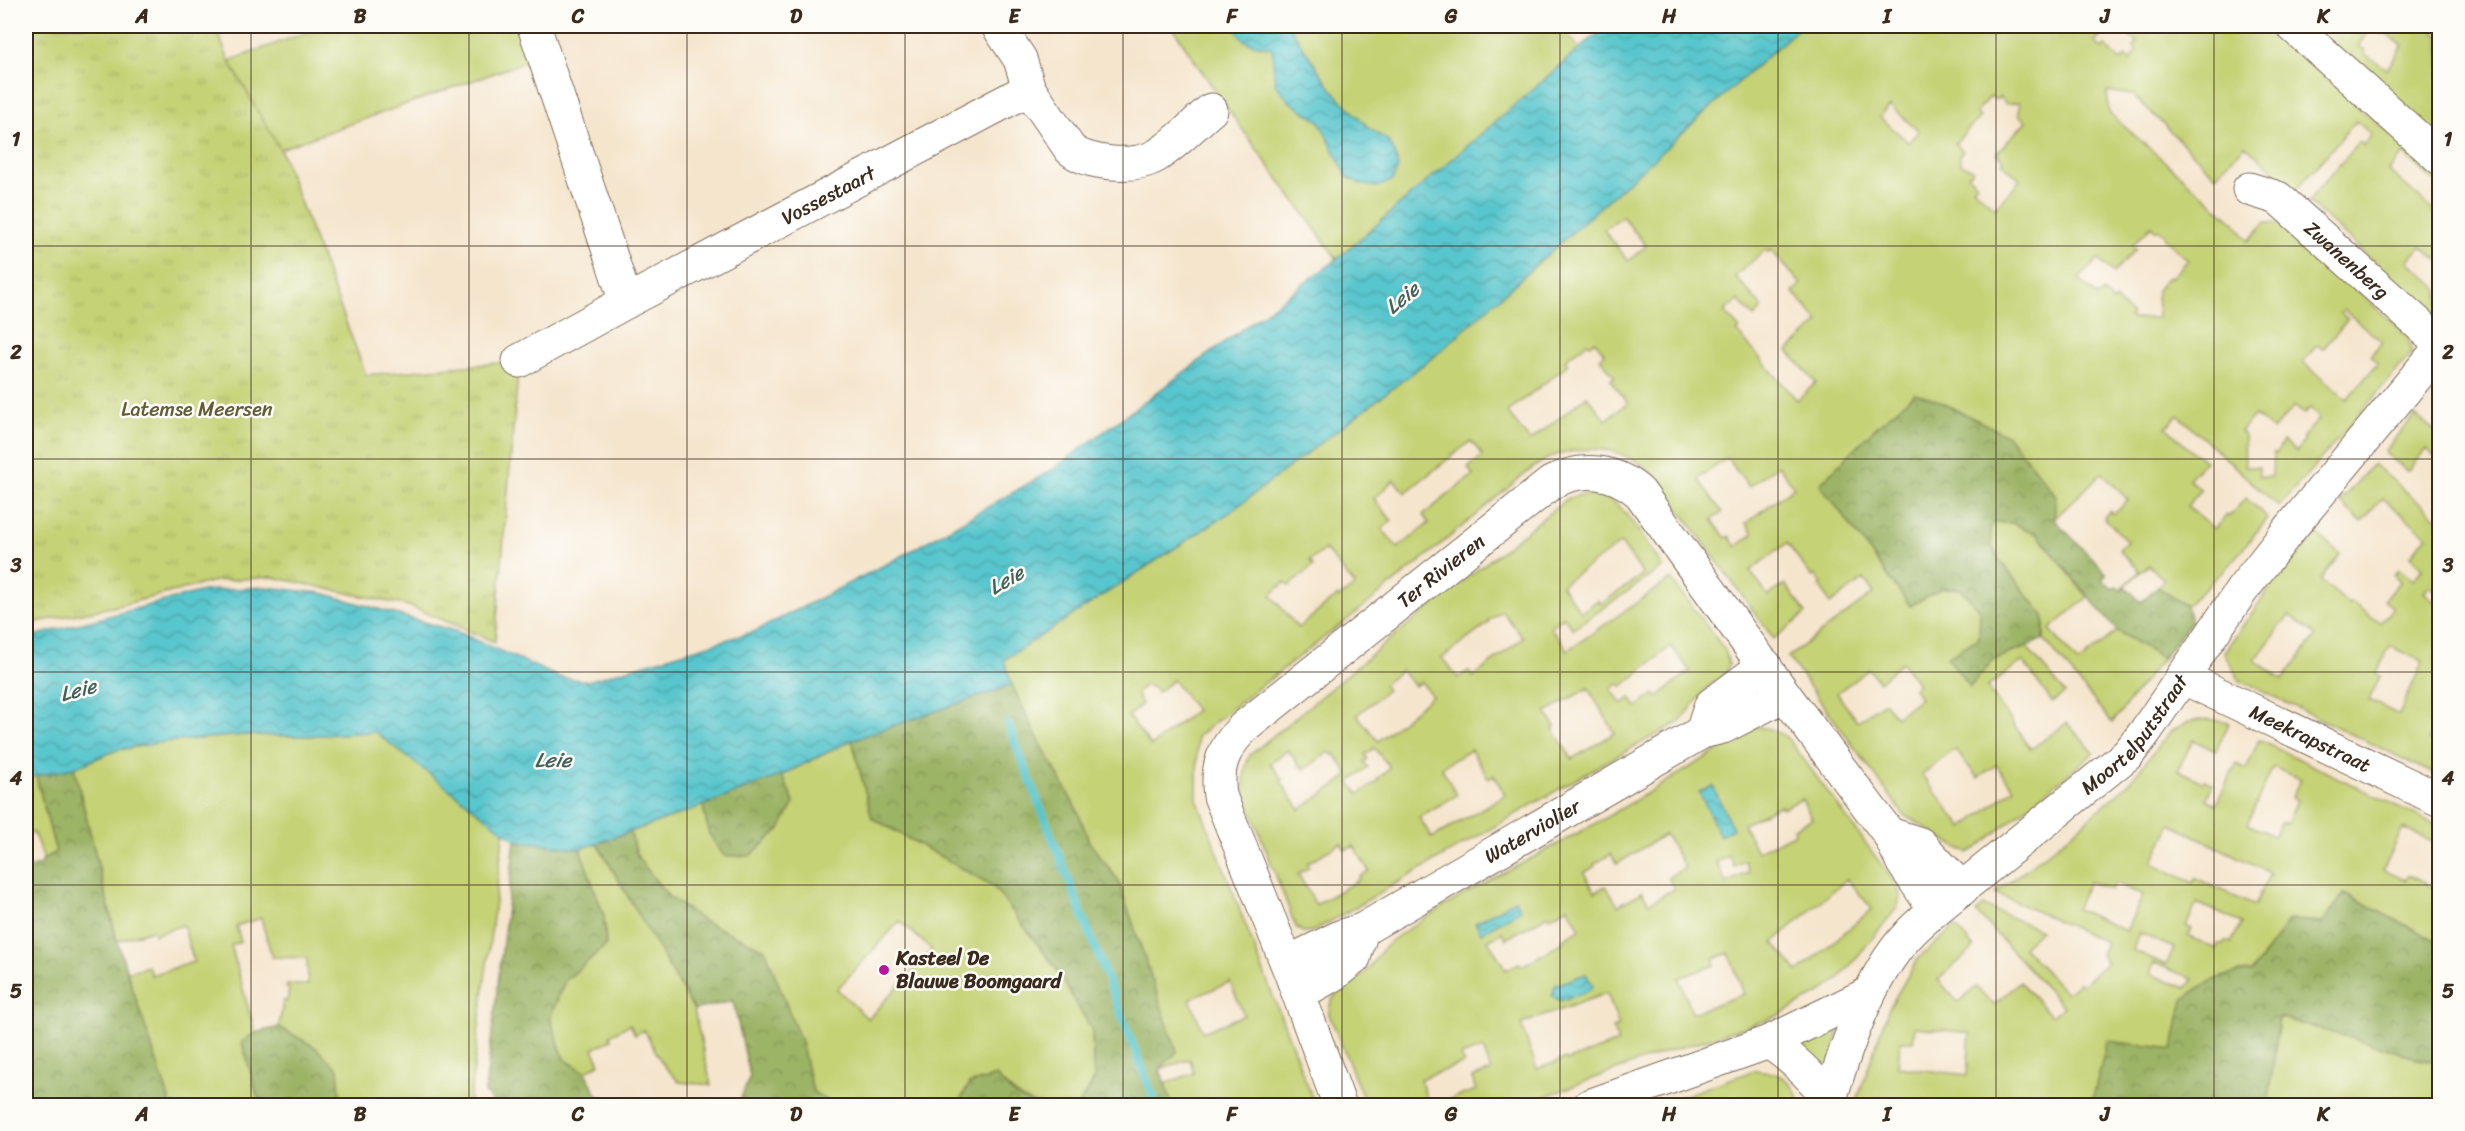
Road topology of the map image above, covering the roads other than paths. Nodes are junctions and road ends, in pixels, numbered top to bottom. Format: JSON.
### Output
{"nodes":[{"id":1,"x":534,"y":26,"type":"edge"},
{"id":2,"x":998,"y":26,"type":"edge"},
{"id":3,"x":2293,"y":26,"type":"edge"},
{"id":4,"x":1029,"y":89,"type":"junction"},
{"id":5,"x":1211,"y":110,"type":"dead end"},
{"id":6,"x":2439,"y":158,"type":"edge"},
{"id":7,"x":2248,"y":189,"type":"dead end"},
{"id":8,"x":626,"y":302,"type":"junction"},
{"id":9,"x":2439,"y":343,"type":"edge"},
{"id":10,"x":2439,"y":348,"type":"edge"},
{"id":11,"x":519,"y":361,"type":"dead end"},
{"id":12,"x":1765,"y":665,"type":"junction"},
{"id":13,"x":2182,"y":676,"type":"junction"},
{"id":14,"x":1785,"y":695,"type":"junction"},
{"id":15,"x":1702,"y":732,"type":"junction"},
{"id":16,"x":2439,"y":800,"type":"edge"},
{"id":17,"x":1889,"y":834,"type":"junction"},
{"id":18,"x":1962,"y":889,"type":"junction"},
{"id":19,"x":1935,"y":910,"type":"junction"},
{"id":20,"x":1362,"y":930,"type":"junction"},
{"id":21,"x":1287,"y":963,"type":"junction"},
{"id":22,"x":1299,"y":994,"type":"junction"},
{"id":23,"x":1868,"y":994,"type":"junction"},
{"id":24,"x":1769,"y":1042,"type":"junction"},
{"id":25,"x":1829,"y":1102,"type":"edge"},
{"id":26,"x":1340,"y":1106,"type":"edge"},
{"id":27,"x":1589,"y":1106,"type":"edge"}],
"edges":[{"from":1,"to":8,"type":"street"},
{"from":2,"to":4,"type":"street"},
{"from":3,"to":6,"type":"street"},
{"from":4,"to":5,"type":"street"},
{"from":4,"to":8,"type":"street","name":"Vossestaart"},
{"from":7,"to":9,"type":"street","name":"Zwanenberg"},
{"from":8,"to":11,"type":"street","name":"Vossestaart"},
{"from":10,"to":13,"type":"street","name":"Moortelputstraat"},
{"from":12,"to":14,"type":"street","name":"Ter Rivieren"},
{"from":12,"to":15,"type":"street"},
{"from":12,"to":21,"type":"street","name":"Ter Rivieren"},
{"from":13,"to":16,"type":"street","name":"Meekrapstraat"},
{"from":13,"to":18,"type":"street","name":"Moortelputstraat"},
{"from":14,"to":15,"type":"street","name":"Waterviolier"},
{"from":14,"to":17,"type":"street","name":"Ter Rivieren"},
{"from":15,"to":20,"type":"street","name":"Waterviolier"},
{"from":17,"to":18,"type":"street"},
{"from":17,"to":19,"type":"street","name":"Ter Rivieren"},
{"from":18,"to":19,"type":"street","name":"Moortelputstraat"},
{"from":19,"to":23,"type":"street","name":"Moortelputstraat"},
{"from":20,"to":21,"type":"street","name":"Waterviolier"},
{"from":20,"to":22,"type":"street"},
{"from":21,"to":22,"type":"street","name":"Ter Rivieren"},
{"from":22,"to":26,"type":"street","name":"Ter Rivieren"},
{"from":23,"to":24,"type":"street"},
{"from":23,"to":25,"type":"street","name":"Moortelputstraat"},
{"from":24,"to":25,"type":"street"},
{"from":24,"to":27,"type":"street"}]}
